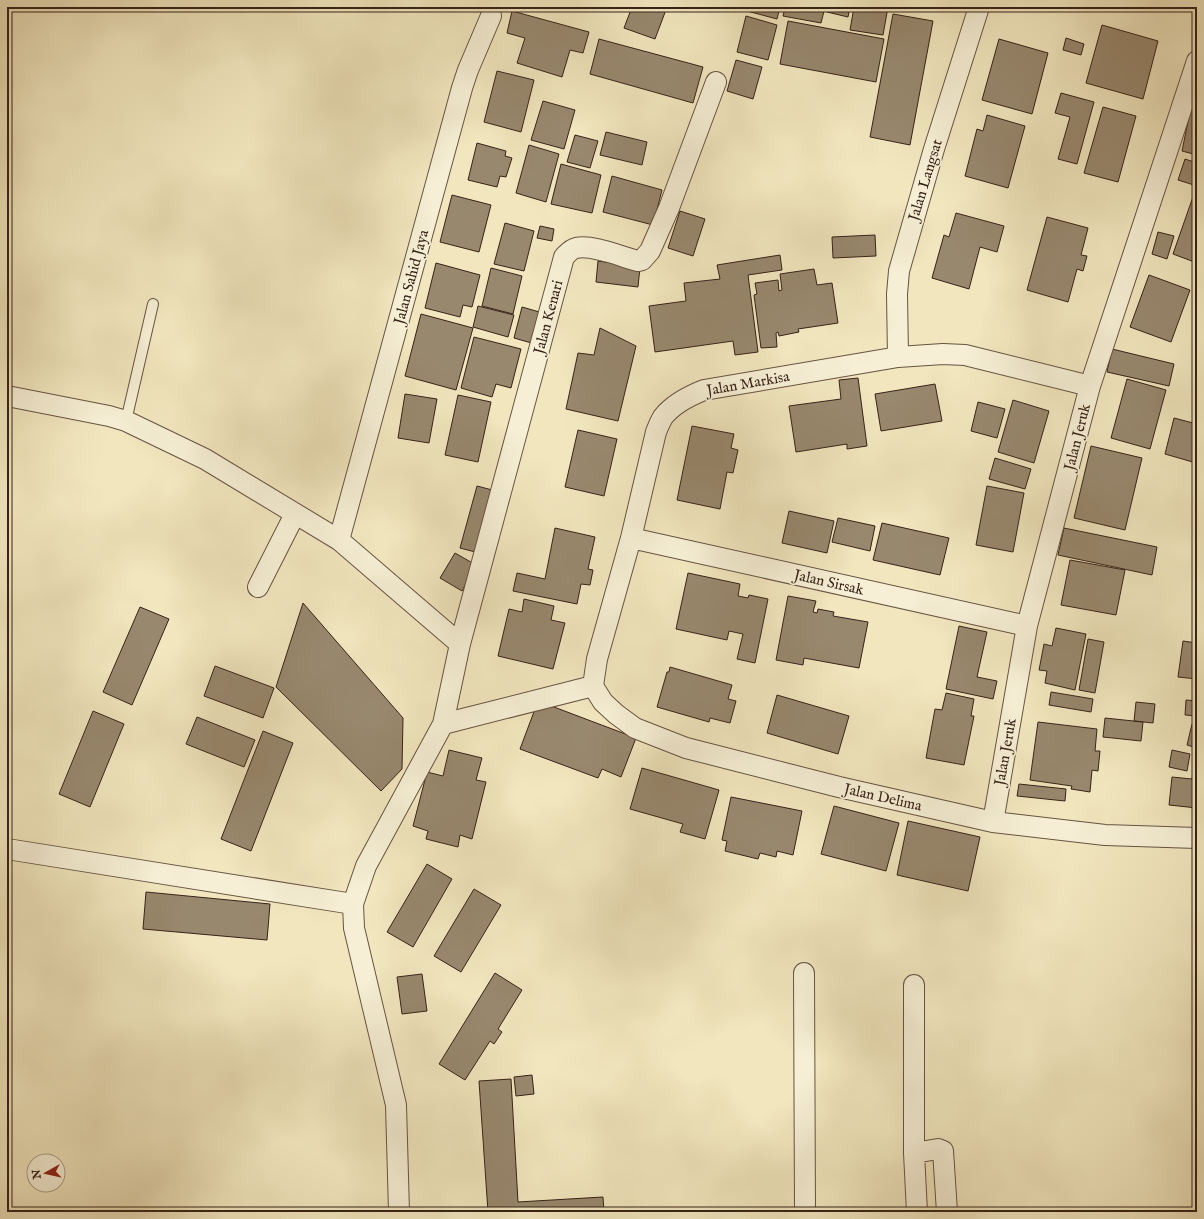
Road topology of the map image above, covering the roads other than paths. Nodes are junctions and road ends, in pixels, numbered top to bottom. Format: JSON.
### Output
{"nodes":[{"id":1,"x":979,"y":7,"type":"edge"},
{"id":2,"x":491,"y":16,"type":"dead end"},
{"id":3,"x":1197,"y":61,"type":"edge"},
{"id":4,"x":716,"y":82,"type":"dead end"},
{"id":5,"x":153,"y":304,"type":"dead end"},
{"id":6,"x":898,"y":357,"type":"junction"},
{"id":7,"x":1090,"y":386,"type":"junction"},
{"id":8,"x":7,"y":396,"type":"edge"},
{"id":9,"x":126,"y":421,"type":"junction"},
{"id":10,"x":295,"y":514,"type":"junction"},
{"id":11,"x":631,"y":538,"type":"junction"},
{"id":12,"x":338,"y":540,"type":"junction"},
{"id":13,"x":258,"y":587,"type":"dead end"},
{"id":14,"x":1027,"y":626,"type":"junction"},
{"id":15,"x":460,"y":644,"type":"junction"},
{"id":16,"x":593,"y":686,"type":"junction"},
{"id":17,"x":443,"y":724,"type":"junction"},
{"id":18,"x":993,"y":822,"type":"junction"},
{"id":19,"x":1197,"y":838,"type":"edge"},
{"id":20,"x":7,"y":849,"type":"edge"},
{"id":21,"x":352,"y":904,"type":"junction"},
{"id":22,"x":804,"y":974,"type":"dead end"},
{"id":23,"x":914,"y":985,"type":"dead end"},
{"id":24,"x":914,"y":1153,"type":"junction"},
{"id":25,"x":398,"y":1212,"type":"edge"},
{"id":26,"x":805,"y":1212,"type":"edge"},
{"id":27,"x":917,"y":1212,"type":"edge"},
{"id":28,"x":947,"y":1212,"type":"edge"}],
"edges":[{"from":1,"to":6,"type":"street","name":"Jalan Langsat"},
{"from":2,"to":12,"type":"street","name":"Jalan Sahid Jaya"},
{"from":3,"to":7,"type":"street","name":"Jalan Jeruk"},
{"from":4,"to":15,"type":"street","name":"Jalan Kenari"},
{"from":5,"to":9,"type":"lane"},
{"from":6,"to":7,"type":"street","name":"Jalan Markisa"},
{"from":6,"to":11,"type":"street","name":"Jalan Markisa"},
{"from":7,"to":14,"type":"street","name":"Jalan Jeruk"},
{"from":8,"to":9,"type":"street"},
{"from":9,"to":10,"type":"street"},
{"from":10,"to":12,"type":"street"},
{"from":10,"to":13,"type":"street"},
{"from":11,"to":14,"type":"street","name":"Jalan Sirsak"},
{"from":11,"to":16,"type":"street","name":"Jalan Markisa"},
{"from":12,"to":15,"type":"street"},
{"from":14,"to":18,"type":"street","name":"Jalan Jeruk"},
{"from":15,"to":17,"type":"street"},
{"from":16,"to":17,"type":"street"},
{"from":16,"to":18,"type":"street","name":"Jalan Delima"},
{"from":17,"to":21,"type":"street"},
{"from":18,"to":19,"type":"street","name":"Jalan Delima"},
{"from":20,"to":21,"type":"street"},
{"from":21,"to":25,"type":"street"},
{"from":22,"to":26,"type":"street"},
{"from":23,"to":24,"type":"street"},
{"from":24,"to":27,"type":"street"},
{"from":24,"to":28,"type":"street"}]}
